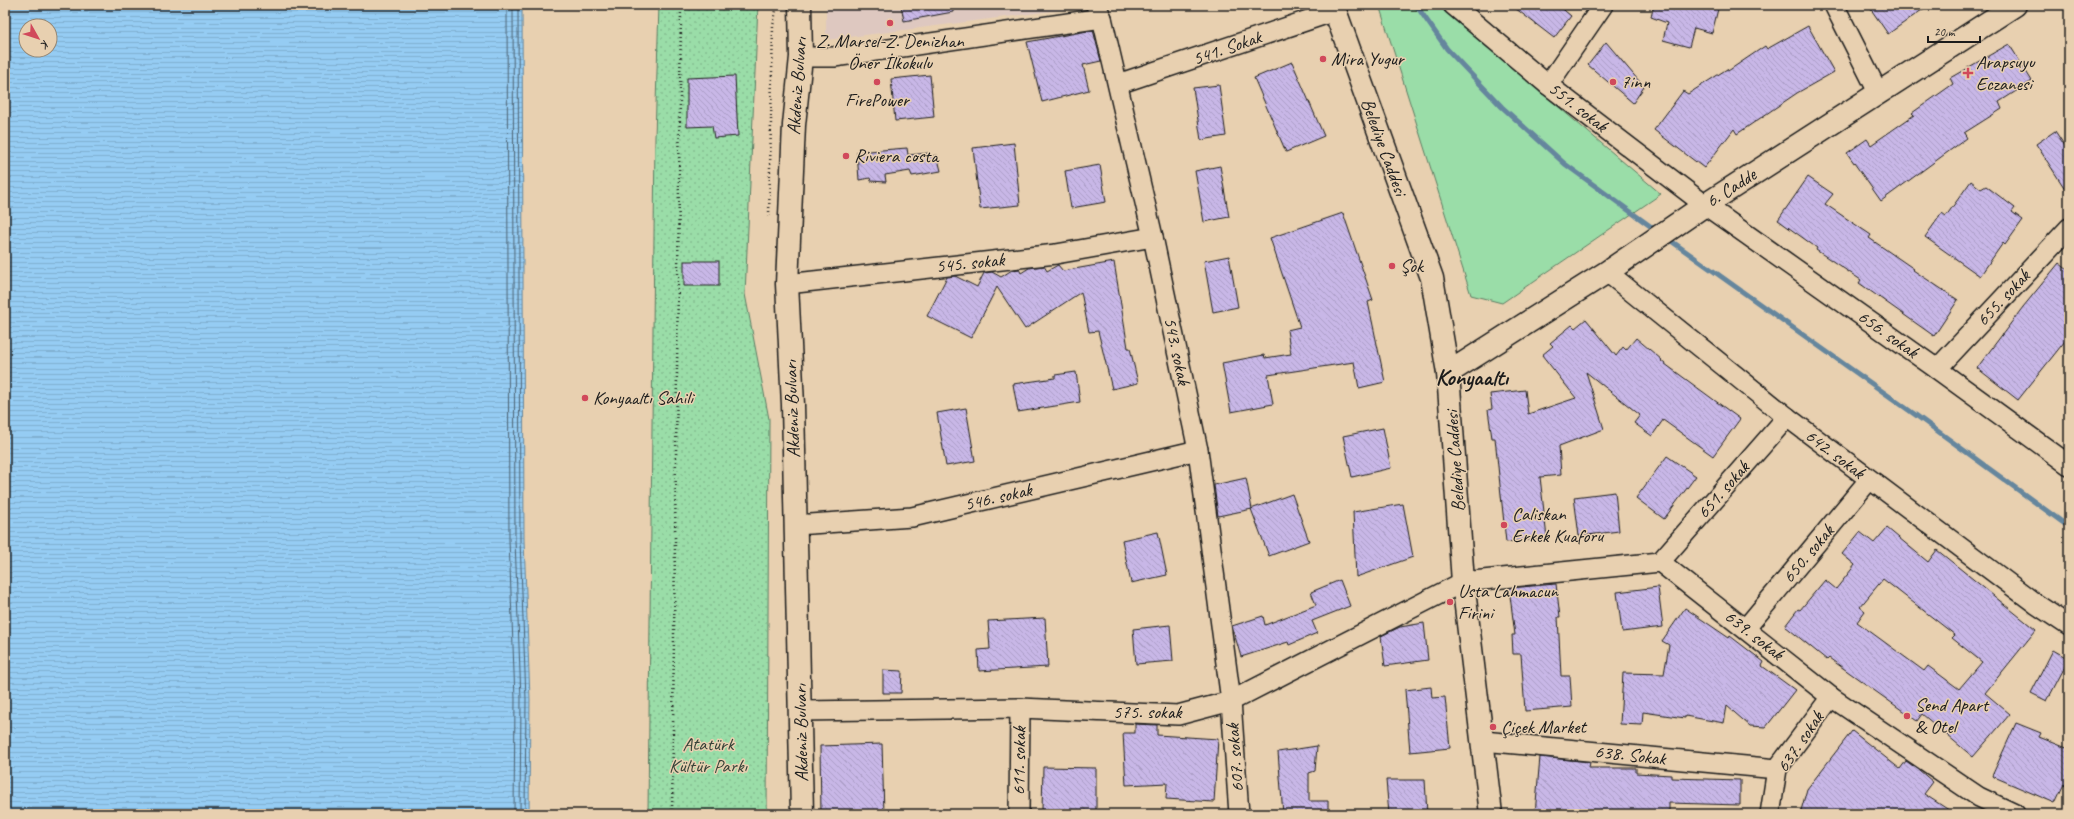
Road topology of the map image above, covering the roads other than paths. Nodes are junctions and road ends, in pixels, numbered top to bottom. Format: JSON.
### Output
{"nodes":[{"id":1,"x":800,"y":5,"type":"edge"},
{"id":2,"x":1453,"y":5,"type":"edge"},
{"id":3,"x":1603,"y":5,"type":"edge"},
{"id":4,"x":1834,"y":5,"type":"edge"},
{"id":5,"x":2015,"y":5,"type":"edge"},
{"id":6,"x":1334,"y":8,"type":"edge"},
{"id":7,"x":1099,"y":11,"type":"edge"},
{"id":8,"x":801,"y":57,"type":"junction"},
{"id":9,"x":1118,"y":84,"type":"junction"},
{"id":10,"x":1548,"y":84,"type":"junction"},
{"id":11,"x":1879,"y":94,"type":"junction"},
{"id":12,"x":1705,"y":205,"type":"junction"},
{"id":13,"x":2069,"y":228,"type":"edge"},
{"id":14,"x":1153,"y":237,"type":"junction"},
{"id":15,"x":1608,"y":272,"type":"junction"},
{"id":16,"x":787,"y":284,"type":"junction"},
{"id":17,"x":1937,"y":369,"type":"junction"},
{"id":18,"x":1448,"y":373,"type":"junction"},
{"id":19,"x":1787,"y":417,"type":"junction"},
{"id":20,"x":1198,"y":450,"type":"junction"},
{"id":21,"x":2069,"y":465,"type":"edge"},
{"id":22,"x":1869,"y":480,"type":"junction"},
{"id":23,"x":796,"y":525,"type":"junction"},
{"id":24,"x":1660,"y":562,"type":"junction"},
{"id":25,"x":1463,"y":582,"type":"junction"},
{"id":26,"x":2069,"y":626,"type":"edge"},
{"id":27,"x":1746,"y":628,"type":"junction"},
{"id":28,"x":1831,"y":697,"type":"junction"},
{"id":29,"x":1231,"y":701,"type":"junction"},
{"id":30,"x":1020,"y":708,"type":"junction"},
{"id":31,"x":801,"y":711,"type":"junction"},
{"id":32,"x":1483,"y":741,"type":"junction"},
{"id":33,"x":1777,"y":770,"type":"junction"},
{"id":34,"x":802,"y":814,"type":"edge"},
{"id":35,"x":1018,"y":814,"type":"edge"},
{"id":36,"x":1239,"y":814,"type":"edge"},
{"id":37,"x":1492,"y":814,"type":"edge"},
{"id":38,"x":1770,"y":814,"type":"edge"},
{"id":39,"x":2016,"y":814,"type":"edge"}],
"edges":[{"from":1,"to":8,"type":"main road","name":"Akdeniz Bulvarı"},
{"from":2,"to":10,"type":"street","name":"551. sokak"},
{"from":3,"to":10,"type":"street"},
{"from":4,"to":11,"type":"street"},
{"from":5,"to":11,"type":"main road","name":"6. Cadde"},
{"from":6,"to":9,"type":"street","name":"541. Sokak"},
{"from":6,"to":18,"type":"main road","name":"Belediye Caddesi"},
{"from":7,"to":8,"type":"street"},
{"from":7,"to":9,"type":"street","name":"543. sokak"},
{"from":8,"to":16,"type":"main road","name":"Akdeniz Bulvarı"},
{"from":9,"to":14,"type":"street","name":"543. sokak"},
{"from":10,"to":12,"type":"street","name":"551. sokak"},
{"from":11,"to":12,"type":"main road","name":"6. Cadde"},
{"from":12,"to":15,"type":"main road","name":"6. Cadde"},
{"from":12,"to":17,"type":"street","name":"656. sokak"},
{"from":13,"to":17,"type":"street","name":"655. sokak"},
{"from":14,"to":16,"type":"street","name":"545. sokak"},
{"from":14,"to":20,"type":"street","name":"543. sokak"},
{"from":15,"to":18,"type":"main road","name":"6. Cadde"},
{"from":15,"to":19,"type":"street","name":"642. sokak"},
{"from":16,"to":23,"type":"main road","name":"Akdeniz Bulvarı"},
{"from":17,"to":21,"type":"street","name":"656. sokak"},
{"from":18,"to":25,"type":"main road","name":"Belediye Caddesi"},
{"from":19,"to":22,"type":"street","name":"642. sokak"},
{"from":19,"to":24,"type":"street","name":"651. sokak"},
{"from":20,"to":23,"type":"street","name":"546. sokak"},
{"from":20,"to":29,"type":"street","name":"543. sokak"},
{"from":22,"to":26,"type":"street","name":"642. sokak"},
{"from":22,"to":27,"type":"street","name":"650. sokak"},
{"from":23,"to":31,"type":"main road","name":"Akdeniz Bulvarı"},
{"from":24,"to":25,"type":"street"},
{"from":24,"to":27,"type":"street","name":"639. sokak"},
{"from":25,"to":29,"type":"street","name":"575. sokak"},
{"from":25,"to":32,"type":"main road","name":"Belediye Caddesi"},
{"from":27,"to":28,"type":"street","name":"639. sokak"},
{"from":28,"to":33,"type":"street","name":"637. sokak"},
{"from":28,"to":39,"type":"street","name":"639. sokak"},
{"from":29,"to":30,"type":"street","name":"575. sokak"},
{"from":29,"to":36,"type":"street","name":"607. sokak"},
{"from":30,"to":31,"type":"street","name":"575. sokak"},
{"from":30,"to":35,"type":"street","name":"611. sokak"},
{"from":31,"to":34,"type":"main road","name":"Akdeniz Bulvarı"},
{"from":32,"to":33,"type":"street","name":"638. Sokak"},
{"from":32,"to":37,"type":"main road","name":"Belediye Caddesi"},
{"from":33,"to":38,"type":"street","name":"637. sokak"}]}
